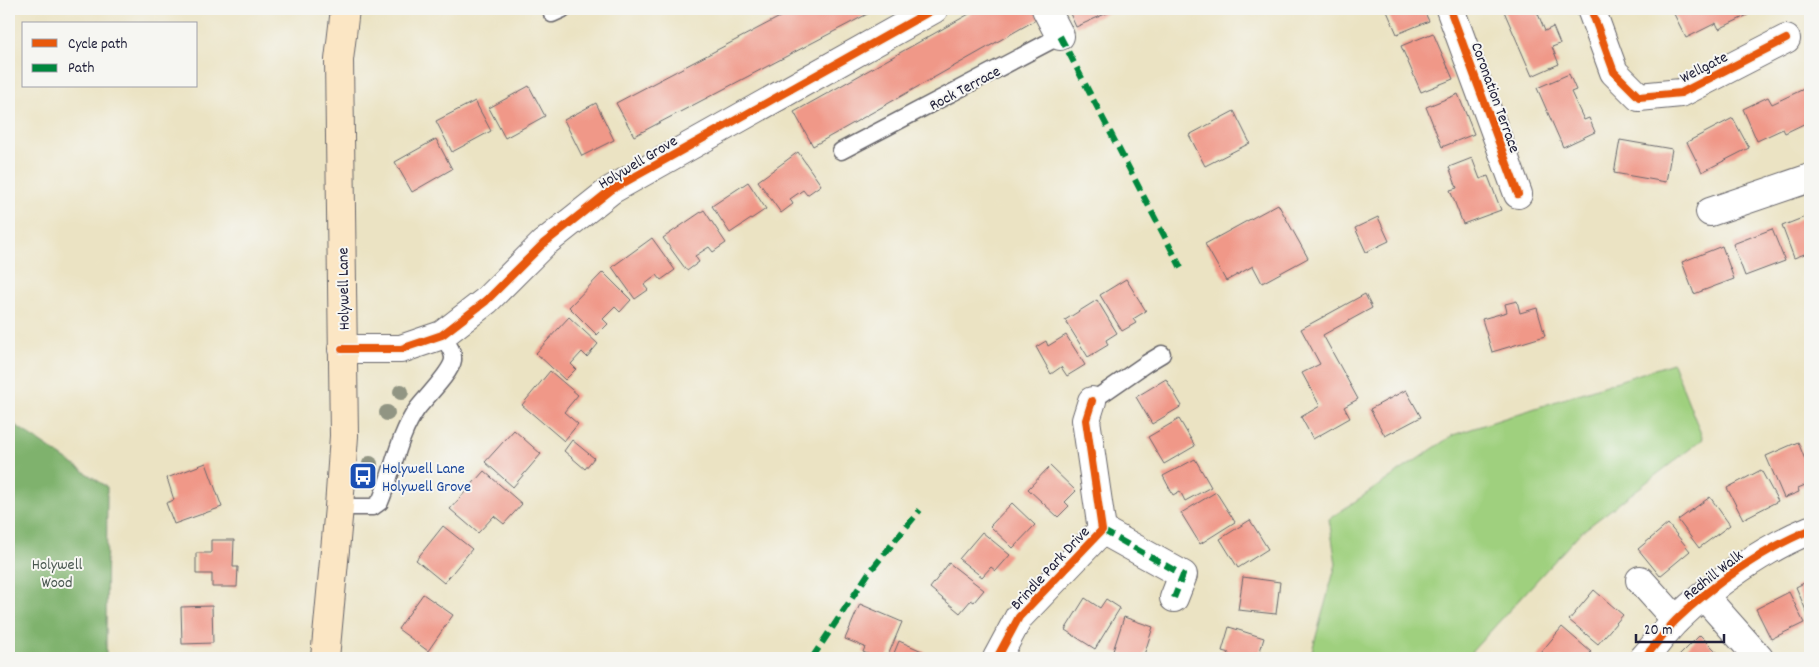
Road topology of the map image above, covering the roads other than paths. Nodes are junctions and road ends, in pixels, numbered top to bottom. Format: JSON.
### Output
{"nodes":[{"id":1,"x":345,"y":9,"type":"edge"},
{"id":2,"x":934,"y":9,"type":"edge"},
{"id":3,"x":1046,"y":9,"type":"edge"},
{"id":4,"x":1450,"y":9,"type":"edge"},
{"id":5,"x":1591,"y":9,"type":"edge"},
{"id":6,"x":1060,"y":36,"type":"joint"},
{"id":7,"x":1786,"y":39,"type":"dead end"},
{"id":8,"x":841,"y":152,"type":"dead end"},
{"id":9,"x":1810,"y":178,"type":"edge"},
{"id":10,"x":1518,"y":194,"type":"dead end"},
{"id":11,"x":1710,"y":212,"type":"dead end"},
{"id":12,"x":442,"y":335,"type":"junction"},
{"id":13,"x":342,"y":349,"type":"junction"},
{"id":14,"x":1162,"y":354,"type":"dead end"},
{"id":15,"x":1092,"y":401,"type":"joint"},
{"id":16,"x":339,"y":507,"type":"junction"},
{"id":17,"x":1102,"y":530,"type":"junction"},
{"id":18,"x":1810,"y":530,"type":"edge"},
{"id":19,"x":1640,"y":580,"type":"dead end"},
{"id":20,"x":1704,"y":596,"type":"junction"},
{"id":21,"x":1174,"y":598,"type":"dead end"},
{"id":22,"x":1676,"y":620,"type":"junction"},
{"id":23,"x":325,"y":658,"type":"edge"},
{"id":24,"x":997,"y":658,"type":"edge"},
{"id":25,"x":1644,"y":658,"type":"edge"},
{"id":26,"x":1759,"y":658,"type":"edge"}],
"edges":[{"from":1,"to":13,"type":"main road","name":"Holywell Lane"},
{"from":2,"to":12,"type":"street","name":"Holywell Grove"},
{"from":3,"to":6,"type":"street","name":"Rock Terrace"},
{"from":4,"to":10,"type":"street","name":"Coronation Terrace"},
{"from":5,"to":7,"type":"street","name":"Wellgate"},
{"from":6,"to":8,"type":"lane","name":"Rock Terrace"},
{"from":9,"to":11,"type":"street"},
{"from":12,"to":13,"type":"street","name":"Holywell Grove"},
{"from":12,"to":16,"type":"lane"},
{"from":13,"to":16,"type":"main road","name":"Holywell Lane"},
{"from":14,"to":15,"type":"lane"},
{"from":15,"to":17,"type":"street","name":"Brindle Park Drive"},
{"from":16,"to":23,"type":"main road","name":"Holywell Lane"},
{"from":17,"to":21,"type":"street","name":"Brindle Park Drive"},
{"from":17,"to":24,"type":"street","name":"Brindle Park Drive"},
{"from":18,"to":20,"type":"street","name":"Redhill Walk"},
{"from":19,"to":22,"type":"street","name":"Redhill Walk"},
{"from":20,"to":22,"type":"street","name":"Redhill Walk"},
{"from":20,"to":26,"type":"street"},
{"from":22,"to":25,"type":"street","name":"Redhill Walk"}]}
